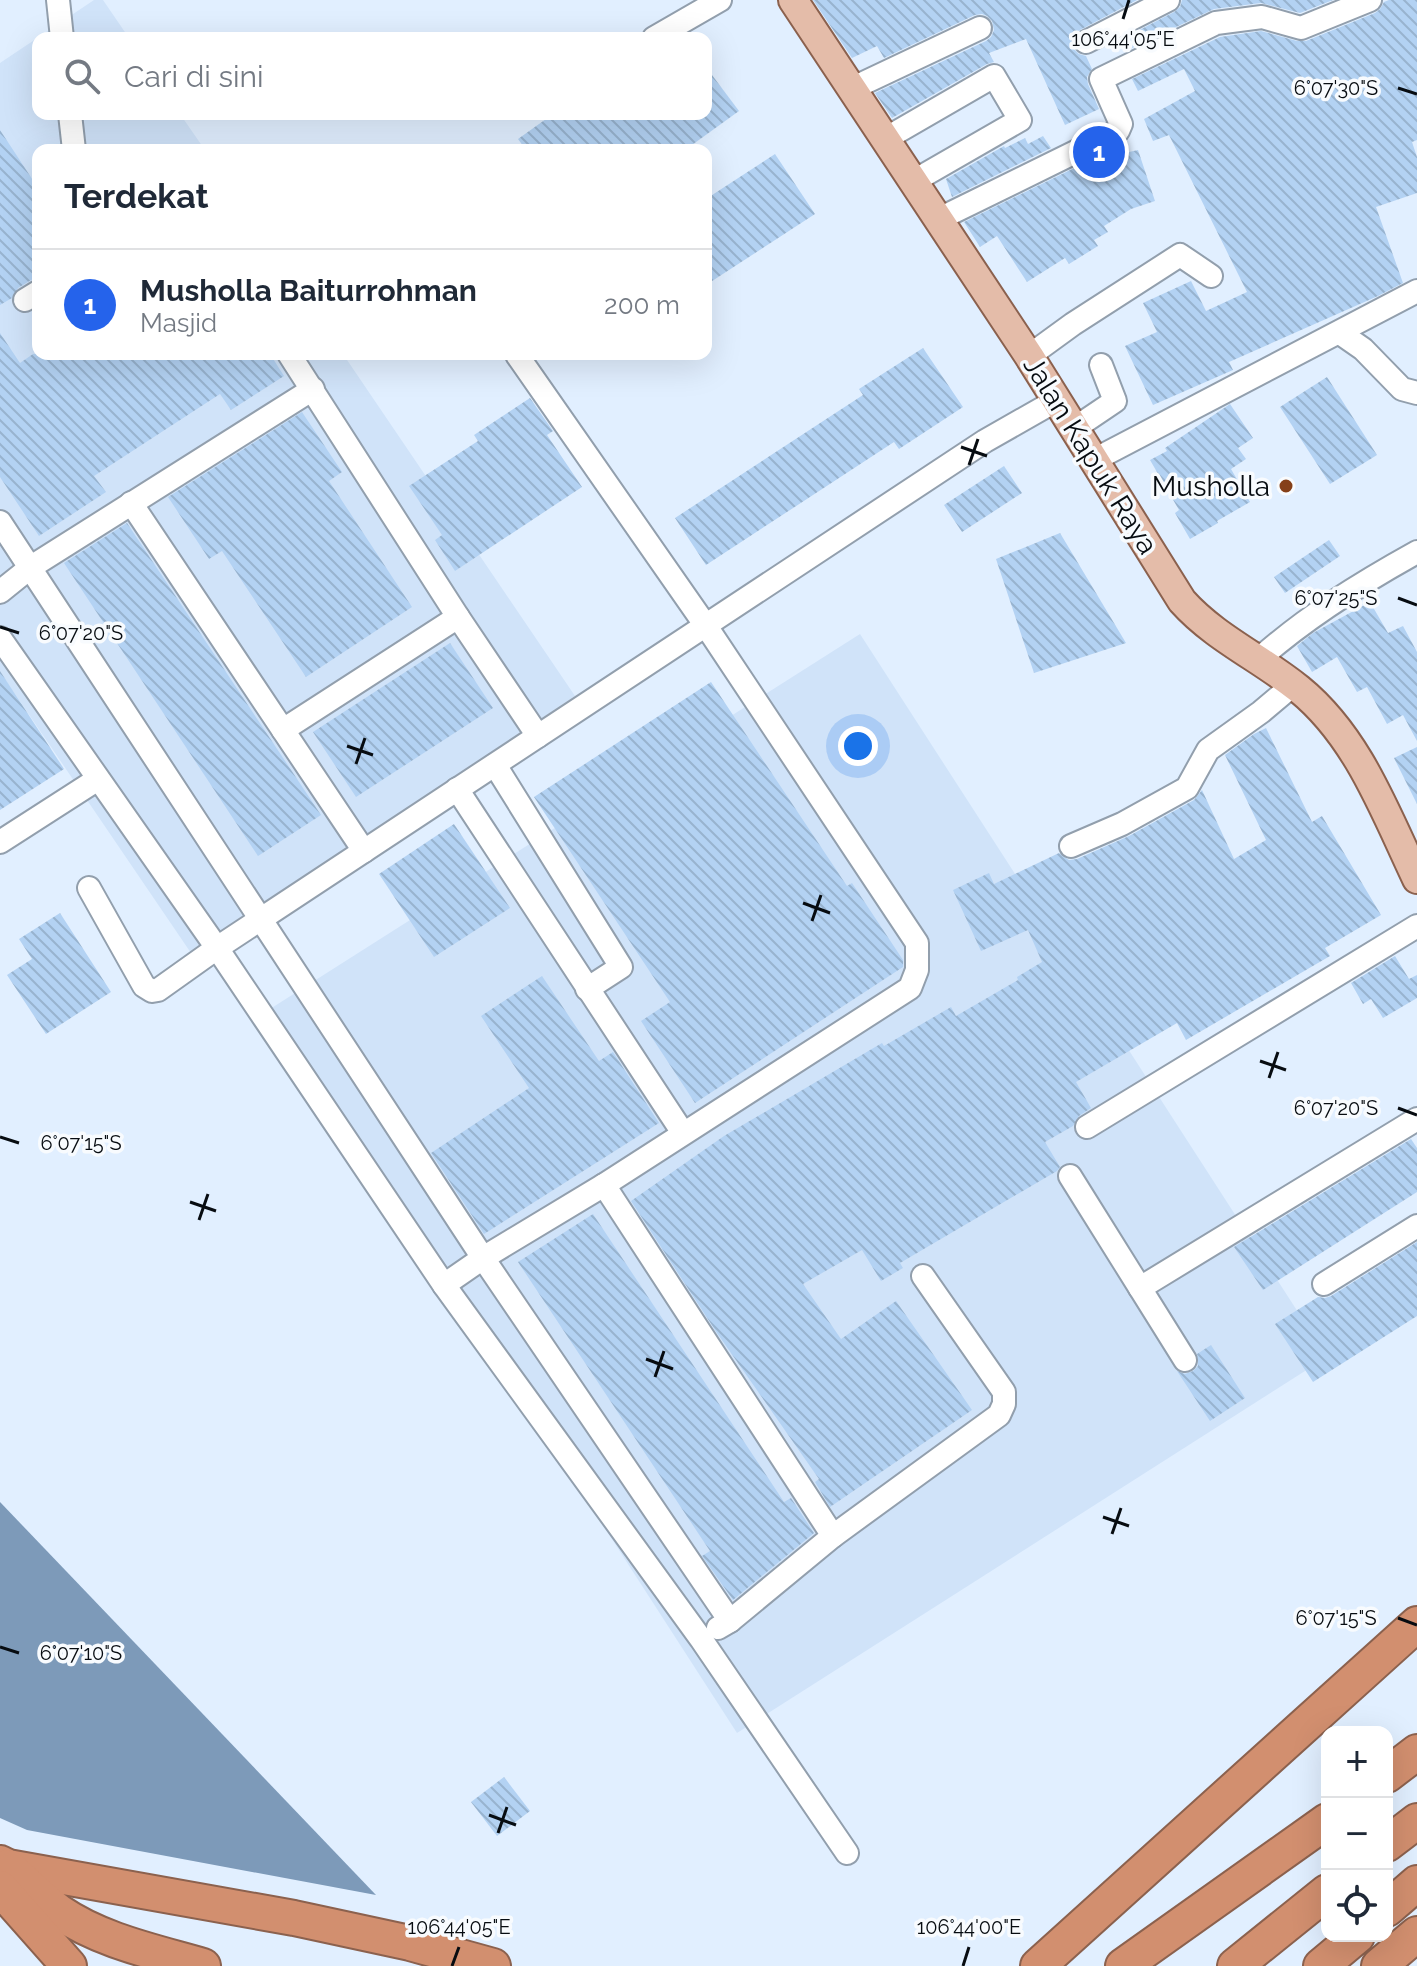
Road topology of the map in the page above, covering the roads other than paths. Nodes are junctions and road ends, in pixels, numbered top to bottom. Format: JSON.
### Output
{"nodes":[{"id":1,"x":58,"y":0,"type":"edge"},
{"id":2,"x":720,"y":0,"type":"edge"},
{"id":3,"x":793,"y":0,"type":"edge"},
{"id":4,"x":1168,"y":0,"type":"edge"},
{"id":5,"x":1370,"y":0,"type":"edge"},
{"id":6,"x":980,"y":28,"type":"dead end"},
{"id":7,"x":61,"y":32,"type":"edge"},
{"id":8,"x":664,"y":32,"type":"edge"},
{"id":9,"x":1086,"y":42,"type":"dead end"},
{"id":10,"x":851,"y":89,"type":"junction"},
{"id":11,"x":71,"y":120,"type":"edge"},
{"id":12,"x":885,"y":139,"type":"junction"},
{"id":13,"x":73,"y":144,"type":"edge"},
{"id":14,"x":914,"y":181,"type":"junction"},
{"id":15,"x":939,"y":219,"type":"junction"},
{"id":16,"x":1211,"y":276,"type":"dead end"},
{"id":17,"x":1417,"y":291,"type":"edge"},
{"id":18,"x":1340,"y":333,"type":"junction"},
{"id":19,"x":1029,"y":356,"type":"junction"},
{"id":20,"x":293,"y":360,"type":"edge"},
{"id":21,"x":520,"y":360,"type":"edge"},
{"id":22,"x":1101,"y":365,"type":"dead end"},
{"id":23,"x":313,"y":389,"type":"junction"},
{"id":24,"x":1417,"y":393,"type":"edge"},
{"id":25,"x":1057,"y":400,"type":"junction"},
{"id":26,"x":1075,"y":428,"type":"junction"},
{"id":27,"x":1094,"y":460,"type":"junction"},
{"id":28,"x":131,"y":503,"type":"junction"},
{"id":29,"x":0,"y":522,"type":"edge"},
{"id":30,"x":1417,"y":552,"type":"edge"},
{"id":31,"x":31,"y":567,"type":"junction"},
{"id":32,"x":0,"y":592,"type":"edge"},
{"id":33,"x":458,"y":617,"type":"junction"},
{"id":34,"x":706,"y":626,"type":"junction"},
{"id":35,"x":0,"y":638,"type":"edge"},
{"id":36,"x":1258,"y":660,"type":"junction"},
{"id":37,"x":1293,"y":685,"type":"junction"},
{"id":38,"x":283,"y":730,"type":"junction"},
{"id":39,"x":538,"y":736,"type":"junction"},
{"id":40,"x":495,"y":765,"type":"junction"},
{"id":41,"x":98,"y":779,"type":"junction"},
{"id":42,"x":457,"y":789,"type":"junction"},
{"id":43,"x":1407,"y":835,"type":"edge"},
{"id":44,"x":0,"y":842,"type":"edge"},
{"id":45,"x":1071,"y":846,"type":"dead end"},
{"id":46,"x":364,"y":851,"type":"junction"},
{"id":47,"x":1417,"y":879,"type":"edge"},
{"id":48,"x":89,"y":888,"type":"dead end"},
{"id":49,"x":260,"y":920,"type":"junction"},
{"id":50,"x":1417,"y":926,"type":"edge"},
{"id":51,"x":217,"y":948,"type":"junction"},
{"id":52,"x":587,"y":989,"type":"junction"},
{"id":53,"x":1417,"y":1119,"type":"edge"},
{"id":54,"x":1087,"y":1127,"type":"dead end"},
{"id":55,"x":683,"y":1133,"type":"junction"},
{"id":56,"x":1070,"y":1176,"type":"dead end"},
{"id":57,"x":604,"y":1185,"type":"junction"},
{"id":58,"x":1417,"y":1226,"type":"edge"},
{"id":59,"x":483,"y":1258,"type":"junction"},
{"id":60,"x":923,"y":1276,"type":"dead end"},
{"id":61,"x":1324,"y":1284,"type":"dead end"},
{"id":62,"x":444,"y":1285,"type":"junction"},
{"id":63,"x":1140,"y":1288,"type":"junction"},
{"id":64,"x":1185,"y":1360,"type":"dead end"},
{"id":65,"x":833,"y":1536,"type":"junction"},
{"id":66,"x":730,"y":1621,"type":"junction"},
{"id":67,"x":1417,"y":1624,"type":"edge"},
{"id":68,"x":701,"y":1639,"type":"junction"},
{"id":69,"x":1417,"y":1752,"type":"edge"},
{"id":70,"x":1393,"y":1770,"type":"edge"},
{"id":71,"x":1417,"y":1821,"type":"edge"},
{"id":72,"x":1321,"y":1825,"type":"edge"},
{"id":73,"x":1321,"y":1825,"type":"edge"},
{"id":74,"x":1393,"y":1839,"type":"edge"},
{"id":75,"x":847,"y":1853,"type":"dead end"},
{"id":76,"x":3,"y":1873,"type":"edge"},
{"id":77,"x":1417,"y":1883,"type":"edge"},
{"id":78,"x":1321,"y":1897,"type":"edge"},
{"id":79,"x":1393,"y":1904,"type":"edge"},
{"id":80,"x":0,"y":1914,"type":"edge"},
{"id":81,"x":1417,"y":1934,"type":"edge"},
{"id":82,"x":1350,"y":1942,"type":"edge"},
{"id":83,"x":41,"y":1966,"type":"edge"},
{"id":84,"x":69,"y":1966,"type":"edge"},
{"id":85,"x":203,"y":1966,"type":"edge"},
{"id":86,"x":493,"y":1966,"type":"edge"},
{"id":87,"x":1038,"y":1966,"type":"edge"},
{"id":88,"x":1123,"y":1966,"type":"edge"},
{"id":89,"x":1155,"y":1966,"type":"edge"},
{"id":90,"x":1235,"y":1966,"type":"edge"},
{"id":91,"x":1321,"y":1966,"type":"edge"},
{"id":92,"x":1379,"y":1966,"type":"edge"}],
"edges":[{"from":1,"to":7,"type":"street"},
{"from":2,"to":8,"type":"street"},
{"from":3,"to":10,"type":"main road","name":"Jalan Kapuk Raya"},
{"from":4,"to":9,"type":"street"},
{"from":5,"to":15,"type":"street"},
{"from":6,"to":10,"type":"street"},
{"from":10,"to":12,"type":"main road","name":"Jalan Kapuk Raya"},
{"from":11,"to":13,"type":"street"},
{"from":12,"to":14,"type":"main road","name":"Jalan Kapuk Raya"},
{"from":12,"to":14,"type":"street"},
{"from":14,"to":15,"type":"main road","name":"Jalan Kapuk Raya"},
{"from":15,"to":19,"type":"main road","name":"Jalan Kapuk Raya"},
{"from":16,"to":19,"type":"street"},
{"from":17,"to":18,"type":"street"},
{"from":18,"to":24,"type":"street"},
{"from":18,"to":27,"type":"street"},
{"from":19,"to":25,"type":"main road","name":"Jalan Kapuk Raya"},
{"from":20,"to":23,"type":"street"},
{"from":21,"to":34,"type":"street"},
{"from":22,"to":26,"type":"street"},
{"from":23,"to":28,"type":"street"},
{"from":23,"to":33,"type":"street"},
{"from":25,"to":26,"type":"main road","name":"Jalan Kapuk Raya"},
{"from":25,"to":34,"type":"street"},
{"from":26,"to":27,"type":"main road","name":"Jalan Kapuk Raya"},
{"from":27,"to":36,"type":"main road","name":"Jalan Kapuk Raya"},
{"from":28,"to":31,"type":"street"},
{"from":28,"to":38,"type":"street"},
{"from":29,"to":31,"type":"street"},
{"from":30,"to":36,"type":"street"},
{"from":31,"to":32,"type":"street"},
{"from":31,"to":49,"type":"street"},
{"from":33,"to":38,"type":"street"},
{"from":33,"to":39,"type":"street"},
{"from":34,"to":39,"type":"street"},
{"from":34,"to":55,"type":"street"},
{"from":35,"to":41,"type":"street"},
{"from":36,"to":37,"type":"main road","name":"Jalan Kapuk Raya"},
{"from":37,"to":43,"type":"main road","name":"Jalan Kapuk Raya"},
{"from":37,"to":45,"type":"street"},
{"from":38,"to":46,"type":"street"},
{"from":39,"to":40,"type":"street"},
{"from":40,"to":42,"type":"street"},
{"from":40,"to":52,"type":"street"},
{"from":41,"to":44,"type":"street"},
{"from":41,"to":51,"type":"street"},
{"from":42,"to":46,"type":"street"},
{"from":42,"to":52,"type":"street"},
{"from":43,"to":47,"type":"main road","name":"Jalan Kapuk Raya"},
{"from":46,"to":49,"type":"street"},
{"from":48,"to":51,"type":"street"},
{"from":49,"to":51,"type":"street"},
{"from":49,"to":59,"type":"street"},
{"from":50,"to":54,"type":"street"},
{"from":51,"to":62,"type":"street"},
{"from":52,"to":55,"type":"street"},
{"from":53,"to":63,"type":"street"},
{"from":55,"to":57,"type":"street"},
{"from":56,"to":63,"type":"street"},
{"from":57,"to":59,"type":"street"},
{"from":57,"to":65,"type":"street"},
{"from":58,"to":61,"type":"street"},
{"from":59,"to":62,"type":"street"},
{"from":59,"to":66,"type":"street"},
{"from":60,"to":65,"type":"street"},
{"from":62,"to":68,"type":"street"},
{"from":63,"to":64,"type":"street"},
{"from":65,"to":66,"type":"street"},
{"from":66,"to":68,"type":"street"},
{"from":67,"to":87,"type":"highway"},
{"from":68,"to":75,"type":"street"},
{"from":69,"to":70,"type":"highway"},
{"from":71,"to":74,"type":"highway"},
{"from":72,"to":88,"type":"highway"},
{"from":73,"to":89,"type":"highway"},
{"from":76,"to":84,"type":"highway"},
{"from":76,"to":85,"type":"highway"},
{"from":76,"to":86,"type":"highway"},
{"from":77,"to":79,"type":"highway"},
{"from":78,"to":90,"type":"highway"},
{"from":80,"to":83,"type":"highway"},
{"from":81,"to":92,"type":"highway"},
{"from":82,"to":91,"type":"highway"}]}
